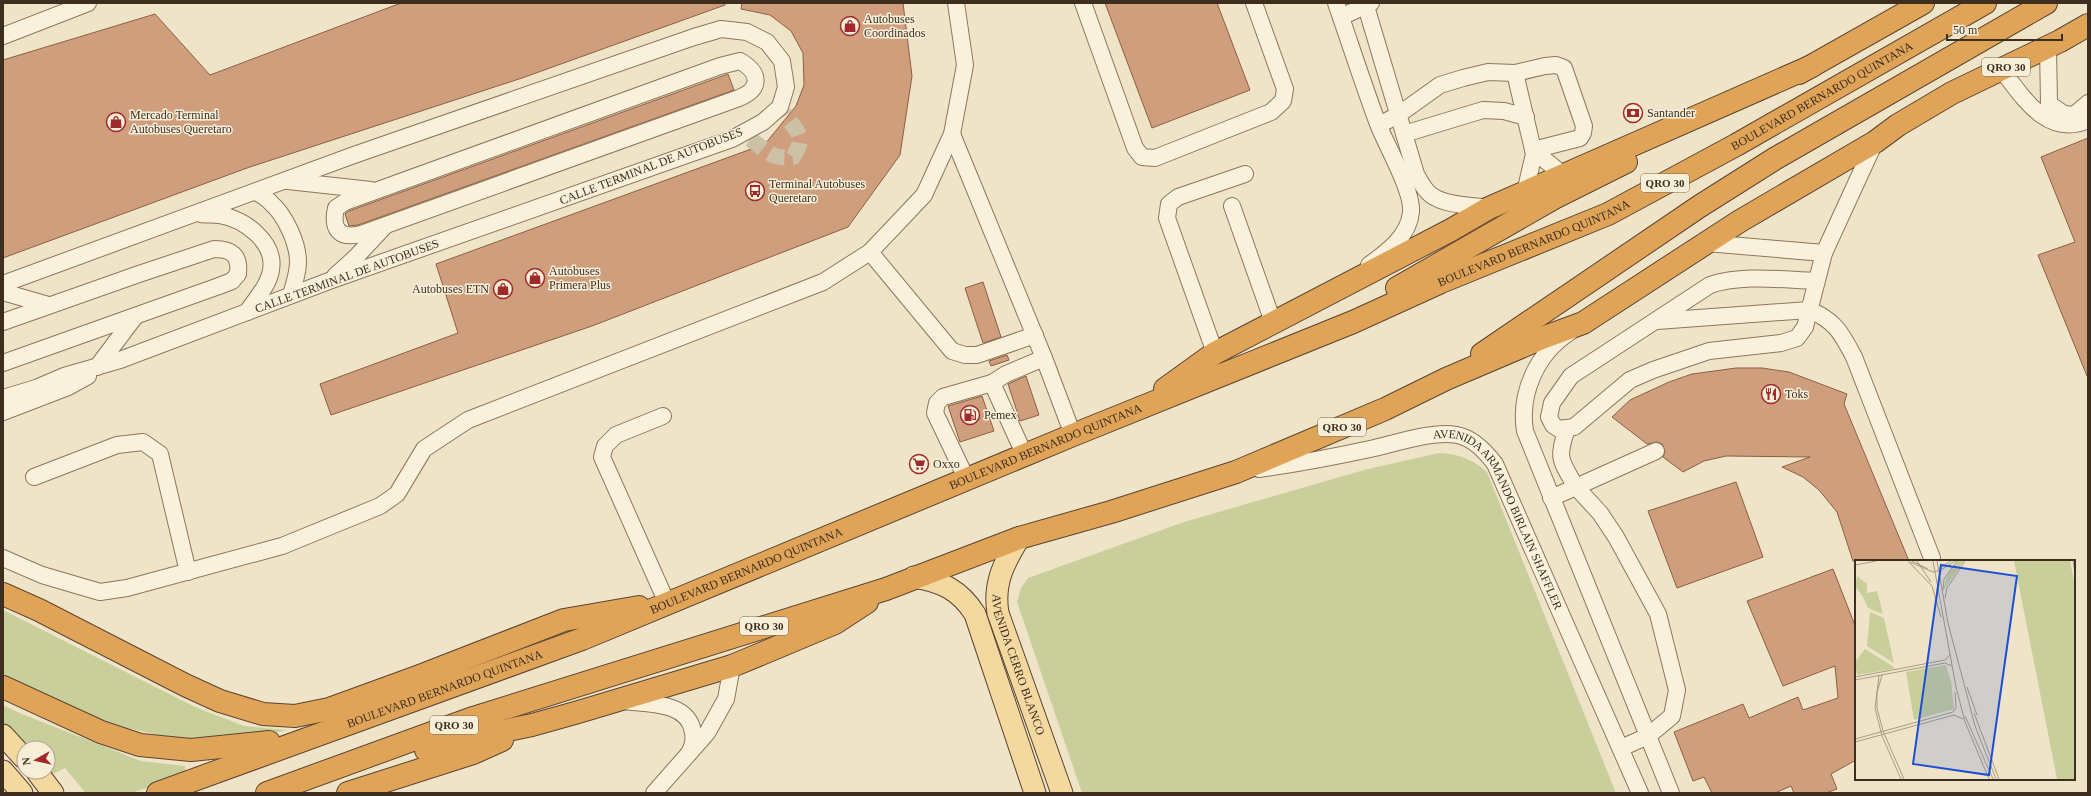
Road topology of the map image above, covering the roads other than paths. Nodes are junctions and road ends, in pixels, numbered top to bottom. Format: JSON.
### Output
{"nodes":[{"id":1,"x":88,"y":3,"type":"edge"},
{"id":2,"x":956,"y":3,"type":"edge"},
{"id":3,"x":1083,"y":3,"type":"edge"},
{"id":4,"x":1254,"y":3,"type":"edge"},
{"id":5,"x":1923,"y":3,"type":"edge"},
{"id":6,"x":1985,"y":3,"type":"edge"},
{"id":7,"x":2046,"y":3,"type":"edge"},
{"id":8,"x":1367,"y":4,"type":"edge"},
{"id":9,"x":1338,"y":10,"type":"edge"},
{"id":10,"x":2088,"y":25,"type":"edge"},
{"id":11,"x":2088,"y":32,"type":"edge"},
{"id":12,"x":3,"y":36,"type":"edge"},
{"id":13,"x":2047,"y":47,"type":"junction"},
{"id":14,"x":1812,"y":66,"type":"junction"},
{"id":15,"x":2001,"y":69,"type":"junction"},
{"id":16,"x":1515,"y":73,"type":"junction"},
{"id":17,"x":2088,"y":103,"type":"edge"},
{"id":18,"x":1398,"y":115,"type":"junction"},
{"id":19,"x":1526,"y":118,"type":"junction"},
{"id":20,"x":2088,"y":120,"type":"edge"},
{"id":21,"x":1379,"y":125,"type":"junction"},
{"id":22,"x":952,"y":134,"type":"junction"},
{"id":23,"x":1404,"y":134,"type":"junction"},
{"id":24,"x":732,"y":139,"type":"junction"},
{"id":25,"x":750,"y":139,"type":"tunnel mouth"},
{"id":26,"x":1875,"y":142,"type":"junction"},
{"id":27,"x":1533,"y":152,"type":"junction"},
{"id":28,"x":1245,"y":174,"type":"dead end"},
{"id":29,"x":1562,"y":174,"type":"junction"},
{"id":30,"x":286,"y":181,"type":"junction"},
{"id":31,"x":376,"y":191,"type":"junction"},
{"id":32,"x":256,"y":192,"type":"junction"},
{"id":33,"x":1524,"y":192,"type":"junction"},
{"id":34,"x":1232,"y":206,"type":"dead end"},
{"id":35,"x":1489,"y":208,"type":"junction"},
{"id":36,"x":196,"y":214,"type":"junction"},
{"id":37,"x":385,"y":226,"type":"junction"},
{"id":38,"x":1706,"y":243,"type":"junction"},
{"id":39,"x":870,"y":252,"type":"junction"},
{"id":40,"x":1824,"y":253,"type":"junction"},
{"id":41,"x":330,"y":280,"type":"junction"},
{"id":42,"x":1817,"y":281,"type":"junction"},
{"id":43,"x":3,"y":284,"type":"edge"},
{"id":44,"x":1340,"y":287,"type":"junction"},
{"id":45,"x":3,"y":292,"type":"edge"},
{"id":46,"x":291,"y":295,"type":"junction"},
{"id":47,"x":3,"y":303,"type":"edge"},
{"id":48,"x":48,"y":305,"type":"junction"},
{"id":49,"x":1809,"y":310,"type":"junction"},
{"id":50,"x":31,"y":311,"type":"junction"},
{"id":51,"x":247,"y":312,"type":"junction"},
{"id":52,"x":134,"y":318,"type":"junction"},
{"id":53,"x":1656,"y":321,"type":"junction"},
{"id":54,"x":3,"y":322,"type":"edge"},
{"id":55,"x":1273,"y":322,"type":"junction"},
{"id":56,"x":1583,"y":323,"type":"junction"},
{"id":57,"x":1328,"y":331,"type":"junction"},
{"id":58,"x":1035,"y":335,"type":"junction"},
{"id":59,"x":1215,"y":353,"type":"junction"},
{"id":60,"x":1044,"y":358,"type":"junction"},
{"id":61,"x":120,"y":360,"type":"junction"},
{"id":62,"x":3,"y":363,"type":"edge"},
{"id":63,"x":97,"y":367,"type":"junction"},
{"id":64,"x":1446,"y":378,"type":"junction"},
{"id":65,"x":992,"y":382,"type":"junction"},
{"id":66,"x":3,"y":398,"type":"edge"},
{"id":67,"x":3,"y":412,"type":"edge"},
{"id":68,"x":1133,"y":412,"type":"junction"},
{"id":69,"x":663,"y":416,"type":"dead end"},
{"id":70,"x":1567,"y":429,"type":"junction"},
{"id":71,"x":1073,"y":435,"type":"junction"},
{"id":72,"x":1656,"y":451,"type":"dead end"},
{"id":73,"x":1025,"y":456,"type":"junction"},
{"id":74,"x":1236,"y":472,"type":"junction"},
{"id":75,"x":34,"y":477,"type":"dead end"},
{"id":76,"x":967,"y":480,"type":"junction"},
{"id":77,"x":1576,"y":487,"type":"junction"},
{"id":78,"x":1551,"y":498,"type":"junction"},
{"id":79,"x":1018,"y":538,"type":"junction"},
{"id":80,"x":3,"y":558,"type":"edge"},
{"id":81,"x":1932,"y":558,"type":"dead end"},
{"id":82,"x":188,"y":572,"type":"junction"},
{"id":83,"x":914,"y":577,"type":"junction"},
{"id":84,"x":886,"y":589,"type":"junction"},
{"id":85,"x":3,"y":594,"type":"edge"},
{"id":86,"x":667,"y":603,"type":"junction"},
{"id":87,"x":732,"y":666,"type":"junction"},
{"id":88,"x":3,"y":687,"type":"edge"},
{"id":89,"x":616,"y":699,"type":"junction"},
{"id":90,"x":532,"y":725,"type":"junction"},
{"id":91,"x":3,"y":735,"type":"edge"},
{"id":92,"x":313,"y":735,"type":"junction"},
{"id":93,"x":1648,"y":736,"type":"junction"},
{"id":94,"x":1621,"y":748,"type":"junction"},
{"id":95,"x":16,"y":749,"type":"edge"},
{"id":96,"x":684,"y":759,"type":"junction"},
{"id":97,"x":3,"y":771,"type":"edge"},
{"id":98,"x":305,"y":778,"type":"junction"},
{"id":99,"x":43,"y":780,"type":"edge"},
{"id":100,"x":52,"y":791,"type":"edge"},
{"id":101,"x":22,"y":792,"type":"edge"},
{"id":102,"x":158,"y":793,"type":"edge"},
{"id":103,"x":267,"y":793,"type":"edge"},
{"id":104,"x":348,"y":793,"type":"edge"},
{"id":105,"x":654,"y":793,"type":"edge"},
{"id":106,"x":1035,"y":793,"type":"edge"},
{"id":107,"x":1062,"y":793,"type":"edge"},
{"id":108,"x":1640,"y":793,"type":"edge"},
{"id":109,"x":1671,"y":793,"type":"edge"}],
"edges":[{"from":1,"to":12,"type":"street"},
{"from":2,"to":22,"type":"street"},
{"from":3,"to":4,"type":"street"},
{"from":5,"to":14,"type":"highway","name":"BOULEVARD BERNARDO QUINTANA","number":"QRO 30"},
{"from":6,"to":57,"type":"highway","name":"BOULEVARD BERNARDO QUINTANA","number":"QRO 30"},
{"from":7,"to":64,"type":"highway","number":"QRO 30"},
{"from":8,"to":9,"type":"street"},
{"from":8,"to":18,"type":"street"},
{"from":9,"to":21,"type":"street"},
{"from":10,"to":13,"type":"highway","number":"QRO 30"},
{"from":11,"to":13,"type":"highway"},
{"from":13,"to":15,"type":"highway","number":"QRO 30"},
{"from":13,"to":17,"type":"street"},
{"from":14,"to":29,"type":"highway"},
{"from":14,"to":57,"type":"highway","name":"BOULEVARD BERNARDO QUINTANA","number":"QRO 30"},
{"from":15,"to":20,"type":"street"},
{"from":15,"to":26,"type":"highway","number":"QRO 30"},
{"from":16,"to":18,"type":"street"},
{"from":16,"to":19,"type":"street"},
{"from":16,"to":27,"type":"street"},
{"from":18,"to":21,"type":"street"},
{"from":18,"to":23,"type":"street"},
{"from":19,"to":23,"type":"street"},
{"from":19,"to":27,"type":"street"},
{"from":21,"to":44,"type":"street"},
{"from":22,"to":39,"type":"street"},
{"from":22,"to":58,"type":"street"},
{"from":23,"to":35,"type":"street"},
{"from":24,"to":25,"type":"street"},
{"from":24,"to":30,"type":"street","name":"CALLE TERMINAL DE AUTOBUSES"},
{"from":24,"to":41,"type":"street","name":"CALLE TERMINAL DE AUTOBUSES"},
{"from":26,"to":38,"type":"highway","number":"QRO 30"},
{"from":26,"to":40,"type":"street"},
{"from":27,"to":29,"type":"street"},
{"from":27,"to":33,"type":"street"},
{"from":28,"to":59,"type":"street"},
{"from":29,"to":33,"type":"highway"},
{"from":30,"to":31,"type":"street"},
{"from":30,"to":32,"type":"street","name":"CALLE TERMINAL DE AUTOBUSES"},
{"from":31,"to":37,"type":"street"},
{"from":31,"to":37,"type":"street"},
{"from":32,"to":36,"type":"street","name":"CALLE TERMINAL DE AUTOBUSES"},
{"from":32,"to":46,"type":"street"},
{"from":33,"to":35,"type":"highway"},
{"from":34,"to":55,"type":"street"},
{"from":35,"to":44,"type":"highway"},
{"from":36,"to":43,"type":"street","name":"CALLE TERMINAL DE AUTOBUSES"},
{"from":36,"to":51,"type":"street"},
{"from":37,"to":41,"type":"street"},
{"from":38,"to":40,"type":"street"},
{"from":38,"to":56,"type":"highway","number":"QRO 30"},
{"from":39,"to":58,"type":"street"},
{"from":39,"to":82,"type":"street"},
{"from":40,"to":42,"type":"street"},
{"from":41,"to":46,"type":"street","name":"CALLE TERMINAL DE AUTOBUSES"},
{"from":42,"to":49,"type":"street"},
{"from":42,"to":53,"type":"street"},
{"from":44,"to":55,"type":"highway"},
{"from":45,"to":48,"type":"street"},
{"from":46,"to":51,"type":"street","name":"CALLE TERMINAL DE AUTOBUSES"},
{"from":47,"to":50,"type":"street"},
{"from":48,"to":50,"type":"street"},
{"from":48,"to":52,"type":"street"},
{"from":49,"to":53,"type":"street"},
{"from":49,"to":70,"type":"street"},
{"from":49,"to":81,"type":"street"},
{"from":50,"to":54,"type":"street"},
{"from":51,"to":61,"type":"street","name":"CALLE TERMINAL DE AUTOBUSES"},
{"from":52,"to":62,"type":"street"},
{"from":52,"to":63,"type":"street"},
{"from":53,"to":70,"type":"street"},
{"from":55,"to":59,"type":"highway"},
{"from":56,"to":64,"type":"highway","number":"QRO 30"},
{"from":56,"to":78,"type":"street"},
{"from":57,"to":68,"type":"highway","name":"BOULEVARD BERNARDO QUINTANA","number":"QRO 30"},
{"from":58,"to":60,"type":"street"},
{"from":59,"to":68,"type":"highway"},
{"from":60,"to":65,"type":"street"},
{"from":60,"to":71,"type":"street"},
{"from":61,"to":63,"type":"street","name":"CALLE TERMINAL DE AUTOBUSES"},
{"from":61,"to":67,"type":"street"},
{"from":63,"to":66,"type":"street","name":"CALLE TERMINAL DE AUTOBUSES"},
{"from":64,"to":74,"type":"highway","number":"QRO 30"},
{"from":65,"to":73,"type":"street"},
{"from":65,"to":76,"type":"street"},
{"from":68,"to":71,"type":"highway","name":"BOULEVARD BERNARDO QUINTANA","number":"QRO 30"},
{"from":69,"to":86,"type":"street"},
{"from":70,"to":77,"type":"street"},
{"from":71,"to":73,"type":"highway","name":"BOULEVARD BERNARDO QUINTANA","number":"QRO 30"},
{"from":72,"to":77,"type":"street"},
{"from":73,"to":76,"type":"highway","name":"BOULEVARD BERNARDO QUINTANA","number":"QRO 30"},
{"from":74,"to":79,"type":"highway","number":"QRO 30"},
{"from":74,"to":94,"type":"street","name":"AVENIDA ARMANDO BIRLAIN SHAFFLER"},
{"from":75,"to":82,"type":"street"},
{"from":76,"to":86,"type":"highway","name":"BOULEVARD BERNARDO QUINTANA","number":"QRO 30"},
{"from":77,"to":78,"type":"street"},
{"from":77,"to":93,"type":"street"},
{"from":78,"to":93,"type":"street"},
{"from":79,"to":83,"type":"highway","number":"QRO 30"},
{"from":79,"to":107,"type":"main road","name":"AVENIDA CERRO BLANCO"},
{"from":80,"to":82,"type":"street"},
{"from":83,"to":84,"type":"highway","number":"QRO 30"},
{"from":83,"to":106,"type":"main road","name":"AVENIDA CERRO BLANCO"},
{"from":84,"to":87,"type":"highway"},
{"from":84,"to":98,"type":"highway","number":"QRO 30"},
{"from":85,"to":86,"type":"highway"},
{"from":86,"to":92,"type":"highway","name":"BOULEVARD BERNARDO QUINTANA","number":"QRO 30"},
{"from":87,"to":89,"type":"highway"},
{"from":87,"to":96,"type":"street"},
{"from":88,"to":92,"type":"highway"},
{"from":89,"to":90,"type":"highway"},
{"from":89,"to":96,"type":"street"},
{"from":90,"to":98,"type":"highway"},
{"from":90,"to":104,"type":"highway"},
{"from":91,"to":95,"type":"main road"},
{"from":92,"to":102,"type":"highway","name":"BOULEVARD BERNARDO QUINTANA","number":"QRO 30"},
{"from":93,"to":94,"type":"street"},
{"from":93,"to":109,"type":"street"},
{"from":94,"to":108,"type":"street","name":"AVENIDA ARMANDO BIRLAIN SHAFFLER"},
{"from":96,"to":105,"type":"street"},
{"from":97,"to":101,"type":"main road"},
{"from":98,"to":103,"type":"highway","number":"QRO 30"},
{"from":99,"to":100,"type":"main road"}]}
